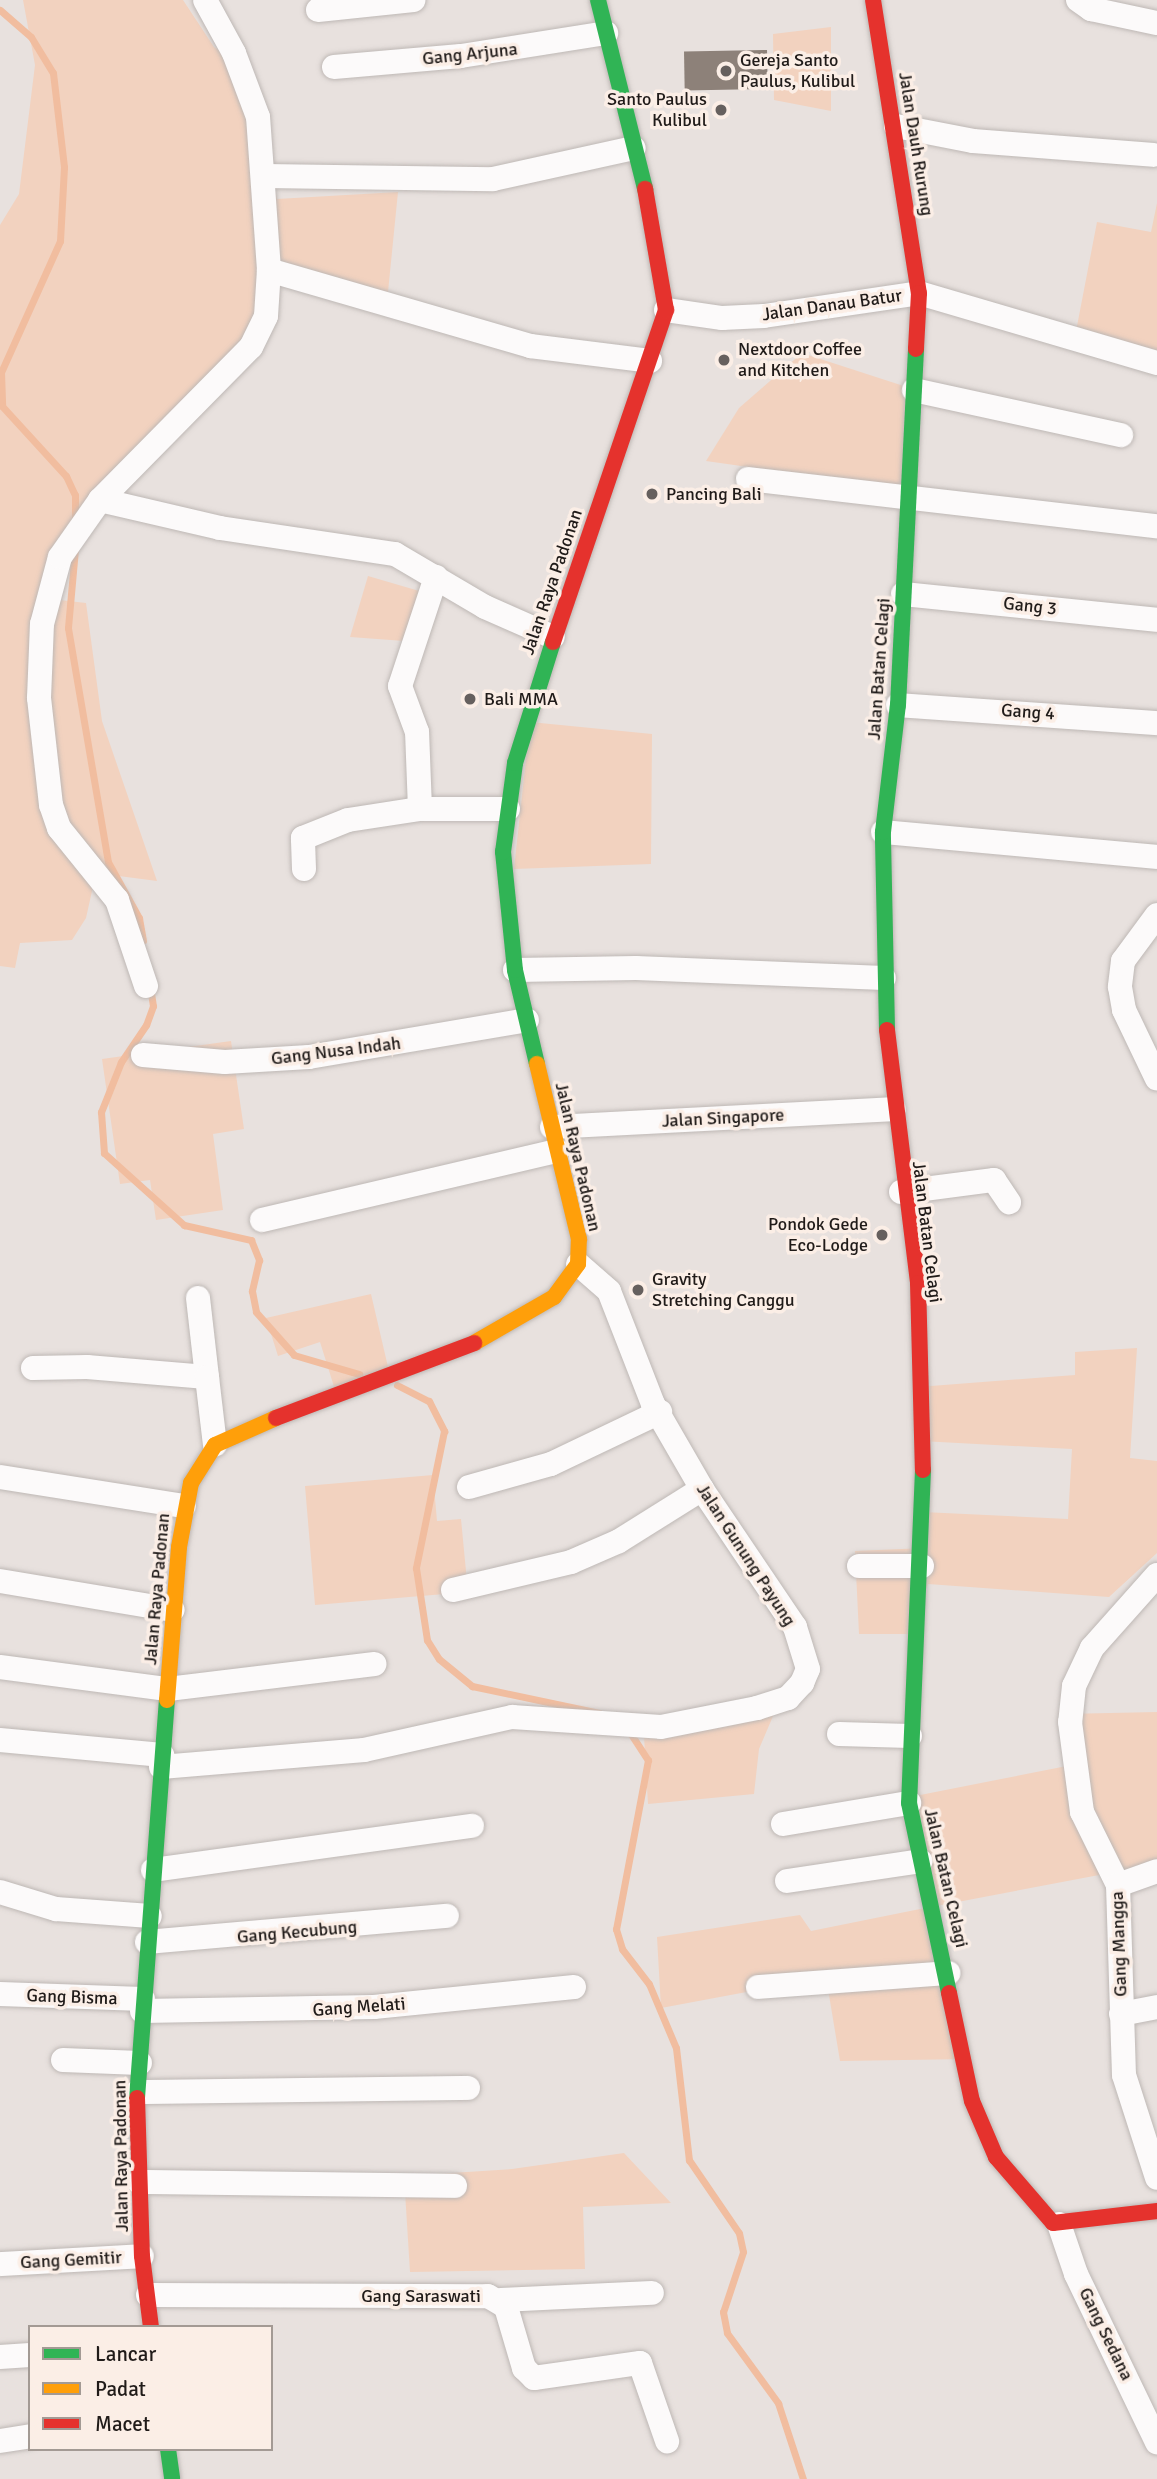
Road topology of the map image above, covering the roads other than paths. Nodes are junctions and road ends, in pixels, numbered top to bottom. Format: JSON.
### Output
{"nodes":[{"id":1,"x":205,"y":0,"type":"edge"},
{"id":2,"x":413,"y":0,"type":"edge"},
{"id":3,"x":598,"y":0,"type":"edge"},
{"id":4,"x":873,"y":0,"type":"edge"},
{"id":5,"x":1078,"y":0,"type":"edge"},
{"id":6,"x":318,"y":10,"type":"dead end"},
{"id":7,"x":1157,"y":23,"type":"edge"},
{"id":8,"x":606,"y":33,"type":"junction"},
{"id":9,"x":334,"y":67,"type":"dead end"},
{"id":10,"x":895,"y":126,"type":"junction"},
{"id":11,"x":634,"y":148,"type":"junction"},
{"id":12,"x":1153,"y":155,"type":"dead end"},
{"id":13,"x":265,"y":176,"type":"junction"},
{"id":14,"x":269,"y":270,"type":"junction"},
{"id":15,"x":919,"y":293,"type":"junction"},
{"id":16,"x":666,"y":310,"type":"junction"},
{"id":17,"x":650,"y":361,"type":"junction"},
{"id":18,"x":1157,"y":363,"type":"edge"},
{"id":19,"x":914,"y":390,"type":"junction"},
{"id":20,"x":1121,"y":435,"type":"dead end"},
{"id":21,"x":748,"y":479,"type":"dead end"},
{"id":22,"x":100,"y":500,"type":"junction"},
{"id":23,"x":907,"y":500,"type":"junction"},
{"id":24,"x":1157,"y":526,"type":"edge"},
{"id":25,"x":436,"y":577,"type":"junction"},
{"id":26,"x":903,"y":594,"type":"junction"},
{"id":27,"x":1157,"y":620,"type":"edge"},
{"id":28,"x":553,"y":637,"type":"junction"},
{"id":29,"x":898,"y":705,"type":"junction"},
{"id":30,"x":1157,"y":723,"type":"edge"},
{"id":31,"x":420,"y":809,"type":"junction"},
{"id":32,"x":508,"y":809,"type":"junction"},
{"id":33,"x":883,"y":832,"type":"junction"},
{"id":34,"x":1157,"y":857,"type":"edge"},
{"id":35,"x":304,"y":869,"type":"dead end"},
{"id":36,"x":1157,"y":915,"type":"edge"},
{"id":37,"x":515,"y":970,"type":"junction"},
{"id":38,"x":884,"y":978,"type":"junction"},
{"id":39,"x":146,"y":986,"type":"dead end"},
{"id":40,"x":527,"y":1020,"type":"junction"},
{"id":41,"x":143,"y":1055,"type":"dead end"},
{"id":42,"x":1157,"y":1079,"type":"edge"},
{"id":43,"x":894,"y":1109,"type":"junction"},
{"id":44,"x":554,"y":1139,"type":"junction"},
{"id":45,"x":901,"y":1192,"type":"junction"},
{"id":46,"x":1009,"y":1202,"type":"dead end"},
{"id":47,"x":262,"y":1220,"type":"dead end"},
{"id":48,"x":578,"y":1264,"type":"junction"},
{"id":49,"x":198,"y":1298,"type":"dead end"},
{"id":50,"x":33,"y":1368,"type":"dead end"},
{"id":51,"x":207,"y":1377,"type":"junction"},
{"id":52,"x":660,"y":1412,"type":"junction"},
{"id":53,"x":215,"y":1446,"type":"junction"},
{"id":54,"x":0,"y":1477,"type":"edge"},
{"id":55,"x":469,"y":1487,"type":"dead end"},
{"id":56,"x":702,"y":1489,"type":"junction"},
{"id":57,"x":184,"y":1506,"type":"junction"},
{"id":58,"x":859,"y":1566,"type":"dead end"},
{"id":59,"x":922,"y":1566,"type":"junction"},
{"id":60,"x":1157,"y":1575,"type":"edge"},
{"id":61,"x":0,"y":1581,"type":"edge"},
{"id":62,"x":453,"y":1590,"type":"dead end"},
{"id":63,"x":173,"y":1610,"type":"junction"},
{"id":64,"x":374,"y":1664,"type":"dead end"},
{"id":65,"x":0,"y":1667,"type":"edge"},
{"id":66,"x":167,"y":1689,"type":"junction"},
{"id":67,"x":839,"y":1734,"type":"dead end"},
{"id":68,"x":910,"y":1736,"type":"junction"},
{"id":69,"x":0,"y":1740,"type":"edge"},
{"id":70,"x":162,"y":1761,"type":"junction"},
{"id":71,"x":909,"y":1803,"type":"junction"},
{"id":72,"x":783,"y":1824,"type":"dead end"},
{"id":73,"x":472,"y":1826,"type":"dead end"},
{"id":74,"x":921,"y":1861,"type":"junction"},
{"id":75,"x":153,"y":1870,"type":"junction"},
{"id":76,"x":1157,"y":1871,"type":"edge"},
{"id":77,"x":787,"y":1881,"type":"dead end"},
{"id":78,"x":1118,"y":1885,"type":"junction"},
{"id":79,"x":0,"y":1892,"type":"edge"},
{"id":80,"x":150,"y":1916,"type":"junction"},
{"id":81,"x":447,"y":1916,"type":"dead end"},
{"id":82,"x":148,"y":1942,"type":"junction"},
{"id":83,"x":948,"y":1973,"type":"junction"},
{"id":84,"x":574,"y":1987,"type":"dead end"},
{"id":85,"x":758,"y":1987,"type":"dead end"},
{"id":86,"x":0,"y":1994,"type":"edge"},
{"id":87,"x":143,"y":2005,"type":"junction"},
{"id":88,"x":1157,"y":2007,"type":"edge"},
{"id":89,"x":1121,"y":2014,"type":"junction"},
{"id":90,"x":62,"y":2060,"type":"dead end"},
{"id":91,"x":140,"y":2063,"type":"junction"},
{"id":92,"x":468,"y":2088,"type":"dead end"},
{"id":93,"x":137,"y":2092,"type":"junction"},
{"id":94,"x":1157,"y":2178,"type":"edge"},
{"id":95,"x":139,"y":2182,"type":"junction"},
{"id":96,"x":455,"y":2186,"type":"dead end"},
{"id":97,"x":1157,"y":2211,"type":"edge"},
{"id":98,"x":1059,"y":2224,"type":"junction"},
{"id":99,"x":142,"y":2256,"type":"junction"},
{"id":100,"x":0,"y":2264,"type":"edge"},
{"id":101,"x":652,"y":2292,"type":"dead end"},
{"id":102,"x":148,"y":2295,"type":"junction"},
{"id":103,"x":500,"y":2300,"type":"junction"},
{"id":104,"x":151,"y":2325,"type":"edge"},
{"id":105,"x":28,"y":2355,"type":"edge"},
{"id":106,"x":0,"y":2357,"type":"edge"},
{"id":107,"x":28,"y":2435,"type":"edge"},
{"id":108,"x":0,"y":2441,"type":"edge"},
{"id":109,"x":667,"y":2441,"type":"dead end"},
{"id":110,"x":1157,"y":2442,"type":"edge"},
{"id":111,"x":168,"y":2451,"type":"edge"},
{"id":112,"x":172,"y":2479,"type":"edge"}],
"edges":[{"from":1,"to":13,"type":"street"},
{"from":2,"to":6,"type":"street"},
{"from":3,"to":8,"type":"main road","name":"Jalan Raya Padonan"},
{"from":4,"to":10,"type":"main road","name":"Jalan Dauh Rurung"},
{"from":5,"to":7,"type":"street"},
{"from":8,"to":9,"type":"street","name":"Gang Arjuna"},
{"from":8,"to":11,"type":"main road","name":"Jalan Raya Padonan"},
{"from":10,"to":12,"type":"street"},
{"from":10,"to":15,"type":"main road","name":"Jalan Dauh Rurung"},
{"from":11,"to":13,"type":"street"},
{"from":11,"to":16,"type":"main road","name":"Jalan Raya Padonan"},
{"from":13,"to":14,"type":"street"},
{"from":14,"to":17,"type":"street"},
{"from":14,"to":22,"type":"street"},
{"from":15,"to":16,"type":"street","name":"Jalan Danau Batur"},
{"from":15,"to":18,"type":"street","name":"Jalan Danau Batur"},
{"from":15,"to":19,"type":"main road","name":"Jalan Batan Celagi"},
{"from":16,"to":17,"type":"main road","name":"Jalan Raya Padonan"},
{"from":17,"to":28,"type":"main road","name":"Jalan Raya Padonan"},
{"from":19,"to":20,"type":"street"},
{"from":19,"to":23,"type":"main road","name":"Jalan Batan Celagi"},
{"from":21,"to":23,"type":"street"},
{"from":22,"to":25,"type":"street"},
{"from":22,"to":39,"type":"street"},
{"from":23,"to":24,"type":"street"},
{"from":23,"to":26,"type":"main road","name":"Jalan Batan Celagi"},
{"from":25,"to":28,"type":"street"},
{"from":25,"to":31,"type":"street"},
{"from":26,"to":27,"type":"street","name":"Gang 3"},
{"from":26,"to":29,"type":"main road","name":"Jalan Batan Celagi"},
{"from":28,"to":32,"type":"main road","name":"Jalan Raya Padonan"},
{"from":29,"to":30,"type":"street","name":"Gang 4"},
{"from":29,"to":33,"type":"main road","name":"Jalan Batan Celagi"},
{"from":31,"to":32,"type":"street"},
{"from":31,"to":35,"type":"street"},
{"from":32,"to":37,"type":"main road","name":"Jalan Raya Padonan"},
{"from":33,"to":34,"type":"street"},
{"from":33,"to":38,"type":"main road","name":"Jalan Batan Celagi"},
{"from":36,"to":42,"type":"street"},
{"from":37,"to":38,"type":"street"},
{"from":37,"to":40,"type":"main road","name":"Jalan Raya Padonan"},
{"from":38,"to":43,"type":"main road","name":"Jalan Batan Celagi"},
{"from":40,"to":41,"type":"street","name":"Gang Nusa Indah"},
{"from":40,"to":44,"type":"main road","name":"Jalan Raya Padonan"},
{"from":43,"to":44,"type":"street","name":"Jalan Singapore"},
{"from":43,"to":45,"type":"main road","name":"Jalan Batan Celagi"},
{"from":44,"to":47,"type":"street","name":"Jalan Singapore"},
{"from":44,"to":48,"type":"main road","name":"Jalan Raya Padonan"},
{"from":45,"to":46,"type":"street"},
{"from":45,"to":59,"type":"main road","name":"Jalan Batan Celagi"},
{"from":48,"to":52,"type":"street","name":"Jalan Gunung Payung"},
{"from":48,"to":53,"type":"main road","name":"Jalan Raya Padonan"},
{"from":49,"to":51,"type":"street"},
{"from":50,"to":51,"type":"street"},
{"from":51,"to":53,"type":"street"},
{"from":52,"to":55,"type":"street"},
{"from":52,"to":56,"type":"street","name":"Jalan Gunung Payung"},
{"from":53,"to":57,"type":"main road","name":"Jalan Raya Padonan"},
{"from":54,"to":57,"type":"street"},
{"from":56,"to":62,"type":"street"},
{"from":56,"to":70,"type":"street","name":"Jalan Gunung Payung"},
{"from":57,"to":63,"type":"main road","name":"Jalan Raya Padonan"},
{"from":58,"to":59,"type":"street"},
{"from":59,"to":68,"type":"main road","name":"Jalan Batan Celagi"},
{"from":60,"to":78,"type":"street","name":"Gang Mangga"},
{"from":61,"to":63,"type":"street"},
{"from":63,"to":66,"type":"main road","name":"Jalan Raya Padonan"},
{"from":64,"to":66,"type":"street"},
{"from":65,"to":66,"type":"street"},
{"from":66,"to":70,"type":"main road","name":"Jalan Raya Padonan"},
{"from":67,"to":68,"type":"street"},
{"from":68,"to":71,"type":"main road","name":"Jalan Batan Celagi"},
{"from":69,"to":70,"type":"street"},
{"from":70,"to":75,"type":"main road","name":"Jalan Raya Padonan"},
{"from":71,"to":72,"type":"street"},
{"from":71,"to":74,"type":"main road","name":"Jalan Batan Celagi"},
{"from":73,"to":75,"type":"street"},
{"from":74,"to":77,"type":"street"},
{"from":74,"to":83,"type":"main road","name":"Jalan Batan Celagi"},
{"from":75,"to":80,"type":"main road","name":"Jalan Raya Padonan"},
{"from":76,"to":78,"type":"street"},
{"from":78,"to":89,"type":"street","name":"Gang Mangga"},
{"from":79,"to":80,"type":"street"},
{"from":80,"to":82,"type":"main road","name":"Jalan Raya Padonan"},
{"from":81,"to":82,"type":"street","name":"Gang Kecubung"},
{"from":82,"to":87,"type":"main road","name":"Jalan Raya Padonan"},
{"from":83,"to":85,"type":"street"},
{"from":83,"to":98,"type":"main road","name":"Jalan Batan Celagi"},
{"from":84,"to":87,"type":"street","name":"Gang Melati"},
{"from":86,"to":87,"type":"street","name":"Gang Bisma"},
{"from":87,"to":91,"type":"main road","name":"Jalan Raya Padonan"},
{"from":88,"to":89,"type":"street"},
{"from":89,"to":94,"type":"street","name":"Gang Mangga"},
{"from":90,"to":91,"type":"street"},
{"from":91,"to":93,"type":"main road","name":"Jalan Raya Padonan"},
{"from":92,"to":93,"type":"street"},
{"from":93,"to":95,"type":"main road","name":"Jalan Raya Padonan"},
{"from":95,"to":96,"type":"street"},
{"from":95,"to":99,"type":"main road","name":"Jalan Raya Padonan"},
{"from":97,"to":98,"type":"main road"},
{"from":98,"to":110,"type":"street","name":"Gang Sedana"},
{"from":99,"to":100,"type":"street","name":"Gang Gemitir"},
{"from":99,"to":102,"type":"main road","name":"Jalan Raya Padonan"},
{"from":101,"to":103,"type":"street"},
{"from":102,"to":103,"type":"street","name":"Gang Saraswati"},
{"from":102,"to":104,"type":"main road","name":"Jalan Raya Padonan"},
{"from":103,"to":109,"type":"street","name":"Gang Saraswati"},
{"from":105,"to":106,"type":"street"},
{"from":107,"to":108,"type":"street"},
{"from":111,"to":112,"type":"main road"}]}
